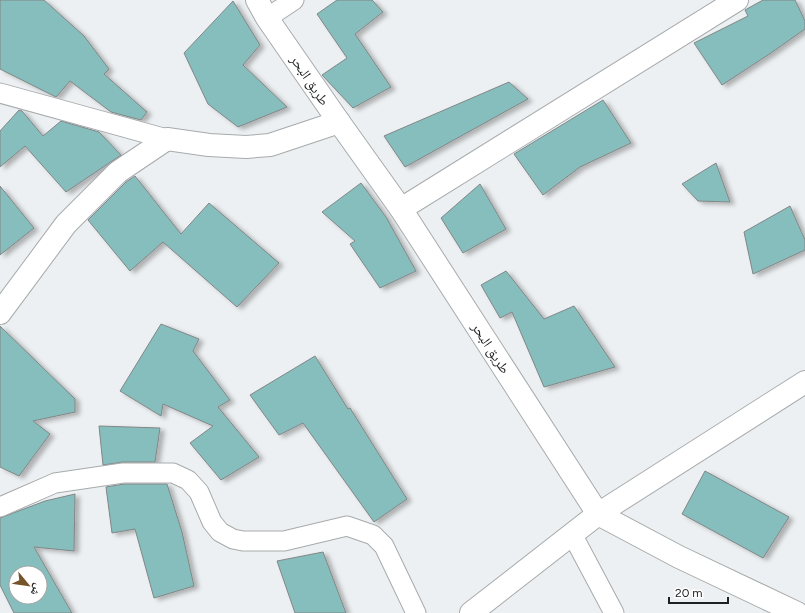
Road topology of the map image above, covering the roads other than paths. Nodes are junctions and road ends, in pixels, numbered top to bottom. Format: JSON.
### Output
{"nodes":[{"id":1,"x":294,"y":0,"type":"edge"},
{"id":2,"x":738,"y":0,"type":"edge"},
{"id":3,"x":262,"y":9,"type":"edge"},
{"id":4,"x":0,"y":93,"type":"edge"},
{"id":5,"x":339,"y":122,"type":"junction"},
{"id":6,"x":168,"y":139,"type":"junction"},
{"id":7,"x":401,"y":209,"type":"junction"},
{"id":8,"x":0,"y":313,"type":"edge"},
{"id":9,"x":805,"y":382,"type":"edge"},
{"id":10,"x":0,"y":507,"type":"edge"},
{"id":11,"x":598,"y":514,"type":"junction"},
{"id":12,"x":572,"y":534,"type":"junction"},
{"id":13,"x":416,"y":613,"type":"edge"},
{"id":14,"x":471,"y":613,"type":"edge"},
{"id":15,"x":614,"y":613,"type":"edge"},
{"id":16,"x":797,"y":613,"type":"edge"}],
"edges":[{"from":1,"to":3,"type":"street"},
{"from":2,"to":7,"type":"main road"},
{"from":3,"to":5,"type":"main road","name":"طريق البحر"},
{"from":4,"to":6,"type":"street"},
{"from":5,"to":6,"type":"main road"},
{"from":5,"to":7,"type":"main road","name":"طريق البحر"},
{"from":6,"to":8,"type":"main road"},
{"from":7,"to":11,"type":"main road","name":"طريق البحر"},
{"from":9,"to":11,"type":"main road"},
{"from":10,"to":13,"type":"street"},
{"from":11,"to":12,"type":"main road"},
{"from":11,"to":16,"type":"main road","name":"طريق البحر"},
{"from":12,"to":14,"type":"main road"},
{"from":12,"to":15,"type":"street"}]}
